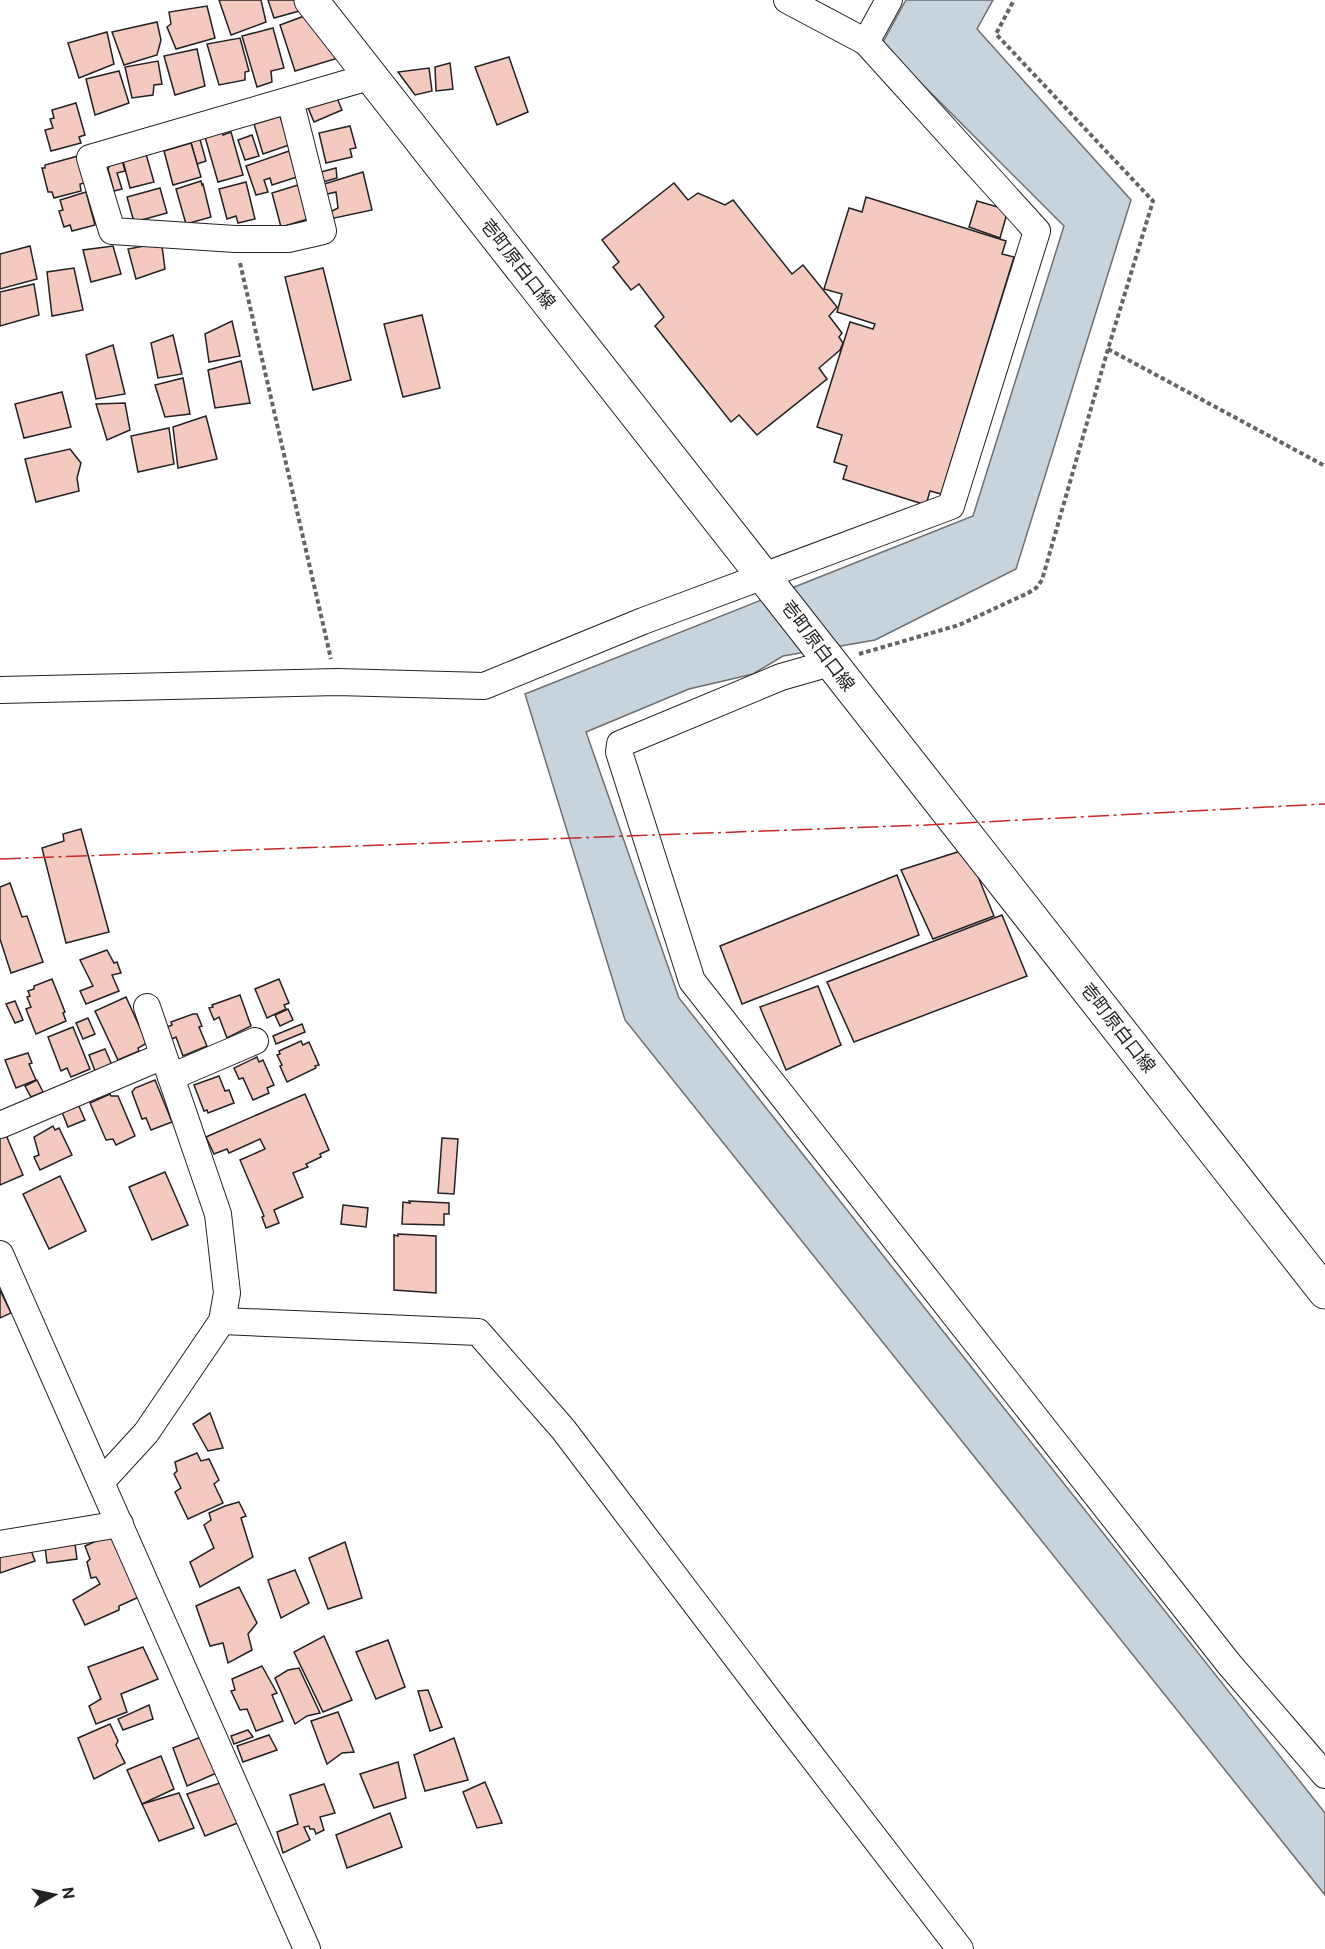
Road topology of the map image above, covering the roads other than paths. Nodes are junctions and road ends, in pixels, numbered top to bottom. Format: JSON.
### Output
{"nodes":[{"id":1,"x":311,"y":0,"type":"edge"},
{"id":2,"x":787,"y":0,"type":"edge"},
{"id":3,"x":889,"y":0,"type":"edge"},
{"id":4,"x":866,"y":42,"type":"junction"},
{"id":5,"x":372,"y":76,"type":"junction"},
{"id":6,"x":290,"y":100,"type":"junction"},
{"id":7,"x":769,"y":583,"type":"junction"},
{"id":8,"x":825,"y":656,"type":"junction"},
{"id":9,"x":0,"y":690,"type":"edge"},
{"id":10,"x":147,"y":1007,"type":"dead end"},
{"id":11,"x":255,"y":1041,"type":"dead end"},
{"id":12,"x":167,"y":1066,"type":"junction"},
{"id":13,"x":0,"y":1125,"type":"edge"},
{"id":14,"x":0,"y":1254,"type":"edge"},
{"id":15,"x":1325,"y":1292,"type":"edge"},
{"id":16,"x":222,"y":1321,"type":"junction"},
{"id":17,"x":101,"y":1482,"type":"junction"},
{"id":18,"x":120,"y":1524,"type":"junction"},
{"id":19,"x":0,"y":1544,"type":"edge"},
{"id":20,"x":1325,"y":1775,"type":"edge"},
{"id":21,"x":307,"y":1949,"type":"edge"},
{"id":22,"x":960,"y":1949,"type":"edge"}],
"edges":[{"from":1,"to":5,"type":"main road","name":"壱町原白口線"},
{"from":2,"to":4,"type":"street"},
{"from":3,"to":4,"type":"street"},
{"from":4,"to":7,"type":"street"},
{"from":5,"to":6,"type":"street"},
{"from":5,"to":7,"type":"main road","name":"壱町原白口線"},
{"from":6,"to":6,"type":"street"},
{"from":7,"to":8,"type":"main road","name":"壱町原白口線"},
{"from":7,"to":9,"type":"street"},
{"from":8,"to":15,"type":"main road","name":"壱町原白口線"},
{"from":8,"to":20,"type":"street"},
{"from":10,"to":12,"type":"street"},
{"from":11,"to":12,"type":"street"},
{"from":12,"to":13,"type":"street"},
{"from":12,"to":16,"type":"street"},
{"from":14,"to":17,"type":"street"},
{"from":16,"to":17,"type":"street"},
{"from":16,"to":22,"type":"street"},
{"from":17,"to":18,"type":"street"},
{"from":18,"to":19,"type":"street"},
{"from":18,"to":21,"type":"street"}]}
